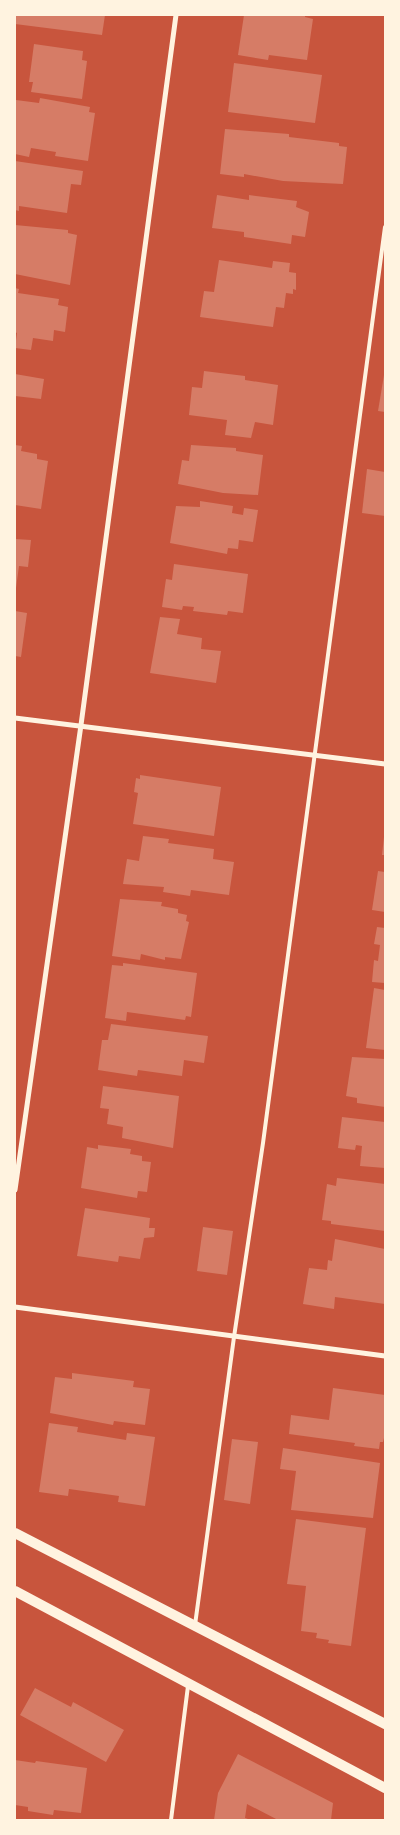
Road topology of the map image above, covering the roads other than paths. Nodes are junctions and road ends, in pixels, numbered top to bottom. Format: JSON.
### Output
{"nodes":[{"id":1,"x":176,"y":15,"type":"edge"},
{"id":2,"x":385,"y":228,"type":"edge"},
{"id":3,"x":15,"y":718,"type":"edge"},
{"id":4,"x":81,"y":725,"type":"junction"},
{"id":5,"x":314,"y":756,"type":"junction"},
{"id":6,"x":385,"y":764,"type":"edge"},
{"id":7,"x":15,"y":1190,"type":"edge"},
{"id":8,"x":15,"y":1307,"type":"edge"},
{"id":9,"x":234,"y":1337,"type":"junction"},
{"id":10,"x":385,"y":1356,"type":"edge"},
{"id":11,"x":15,"y":1533,"type":"edge"},
{"id":12,"x":15,"y":1591,"type":"edge"},
{"id":13,"x":196,"y":1625,"type":"junction"},
{"id":14,"x":188,"y":1684,"type":"junction"},
{"id":15,"x":385,"y":1724,"type":"edge"},
{"id":16,"x":385,"y":1788,"type":"edge"},
{"id":17,"x":171,"y":1820,"type":"edge"}],
"edges":[{"from":1,"to":4,"type":"street"},
{"from":2,"to":5,"type":"lane"},
{"from":3,"to":4,"type":"street"},
{"from":4,"to":5,"type":"street"},
{"from":4,"to":7,"type":"street"},
{"from":5,"to":6,"type":"street"},
{"from":5,"to":9,"type":"lane"},
{"from":8,"to":9,"type":"street"},
{"from":9,"to":10,"type":"street"},
{"from":9,"to":13,"type":"lane"},
{"from":11,"to":13,"type":"main road"},
{"from":12,"to":14,"type":"main road"},
{"from":13,"to":15,"type":"main road"},
{"from":14,"to":16,"type":"main road"},
{"from":14,"to":17,"type":"lane"}]}
